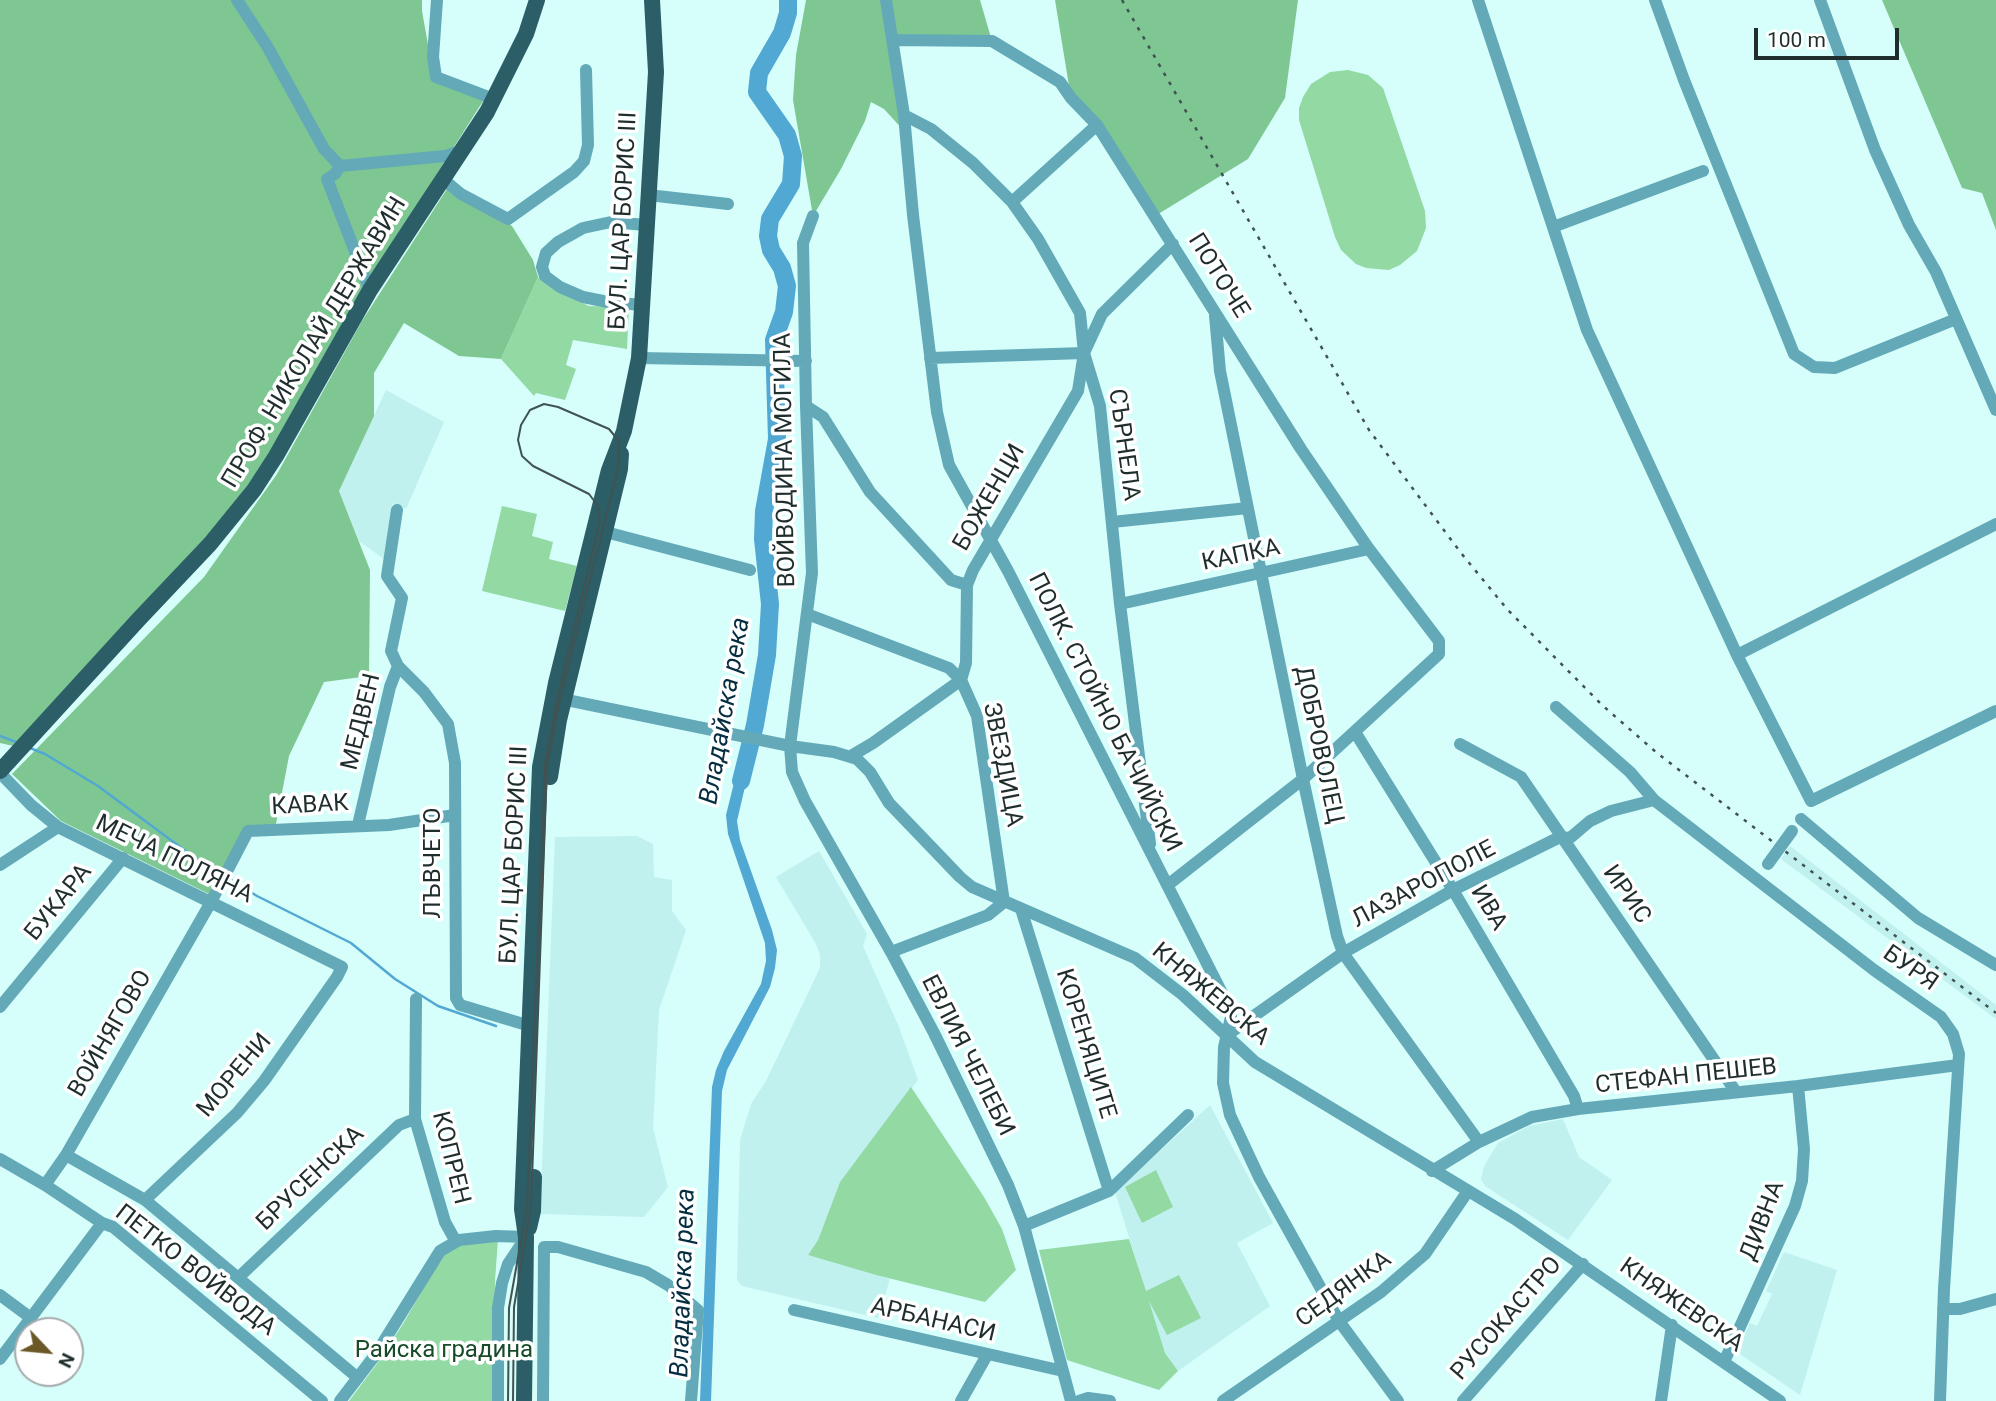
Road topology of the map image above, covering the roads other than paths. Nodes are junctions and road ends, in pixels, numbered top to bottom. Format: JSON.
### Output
{"nodes":[{"id":1,"x":237,"y":0,"type":"edge"},
{"id":2,"x":437,"y":0,"type":"edge"},
{"id":3,"x":537,"y":0,"type":"edge"},
{"id":4,"x":652,"y":0,"type":"edge"},
{"id":5,"x":886,"y":0,"type":"edge"},
{"id":6,"x":1478,"y":0,"type":"edge"},
{"id":7,"x":1655,"y":0,"type":"edge"},
{"id":8,"x":1820,"y":0,"type":"edge"},
{"id":9,"x":893,"y":40,"type":"junction"},
{"id":10,"x":586,"y":71,"type":"dead end"},
{"id":11,"x":494,"y":99,"type":"junction"},
{"id":12,"x":904,"y":115,"type":"junction"},
{"id":13,"x":1097,"y":125,"type":"junction"},
{"id":14,"x":461,"y":151,"type":"junction"},
{"id":15,"x":340,"y":166,"type":"junction"},
{"id":16,"x":1703,"y":171,"type":"dead end"},
{"id":17,"x":443,"y":179,"type":"junction"},
{"id":18,"x":648,"y":195,"type":"junction"},
{"id":19,"x":1012,"y":202,"type":"junction"},
{"id":20,"x":728,"y":204,"type":"dead end"},
{"id":21,"x":813,"y":216,"type":"dead end"},
{"id":22,"x":646,"y":225,"type":"junction"},
{"id":23,"x":1553,"y":228,"type":"junction"},
{"id":24,"x":1173,"y":244,"type":"junction"},
{"id":25,"x":370,"y":290,"type":"junction"},
{"id":26,"x":642,"y":305,"type":"junction"},
{"id":27,"x":1215,"y":315,"type":"junction"},
{"id":28,"x":1956,"y":318,"type":"junction"},
{"id":29,"x":1084,"y":353,"type":"junction"},
{"id":30,"x":639,"y":358,"type":"junction"},
{"id":31,"x":930,"y":358,"type":"junction"},
{"id":32,"x":802,"y":361,"type":"junction"},
{"id":33,"x":806,"y":407,"type":"junction"},
{"id":34,"x":1996,"y":410,"type":"edge"},
{"id":35,"x":1248,"y":508,"type":"junction"},
{"id":36,"x":397,"y":510,"type":"dead end"},
{"id":37,"x":1112,"y":522,"type":"junction"},
{"id":38,"x":1996,"y":524,"type":"edge"},
{"id":39,"x":599,"y":531,"type":"junction"},
{"id":40,"x":990,"y":539,"type":"junction"},
{"id":41,"x":1369,"y":549,"type":"junction"},
{"id":42,"x":750,"y":570,"type":"dead end"},
{"id":43,"x":1261,"y":574,"type":"junction"},
{"id":44,"x":967,"y":585,"type":"junction"},
{"id":45,"x":1121,"y":604,"type":"junction"},
{"id":46,"x":807,"y":614,"type":"junction"},
{"id":47,"x":1737,"y":655,"type":"junction"},
{"id":48,"x":398,"y":666,"type":"junction"},
{"id":49,"x":961,"y":680,"type":"junction"},
{"id":50,"x":558,"y":699,"type":"junction"},
{"id":51,"x":1556,"y":707,"type":"dead end"},
{"id":52,"x":1996,"y":711,"type":"edge"},
{"id":53,"x":1355,"y":732,"type":"junction"},
{"id":54,"x":1460,"y":744,"type":"dead end"},
{"id":55,"x":790,"y":746,"type":"junction"},
{"id":56,"x":851,"y":756,"type":"junction"},
{"id":57,"x":0,"y":772,"type":"edge"},
{"id":58,"x":1303,"y":779,"type":"junction"},
{"id":59,"x":1654,"y":800,"type":"junction"},
{"id":60,"x":1811,"y":800,"type":"junction"},
{"id":61,"x":455,"y":815,"type":"junction"},
{"id":62,"x":1801,"y":819,"type":"junction"},
{"id":63,"x":358,"y":824,"type":"junction"},
{"id":64,"x":58,"y":827,"type":"junction"},
{"id":65,"x":1560,"y":837,"type":"junction"},
{"id":66,"x":1151,"y":851,"type":"junction"},
{"id":67,"x":123,"y":858,"type":"junction"},
{"id":68,"x":0,"y":865,"type":"edge"},
{"id":69,"x":1760,"y":881,"type":"junction"},
{"id":70,"x":1169,"y":884,"type":"junction"},
{"id":71,"x":1453,"y":890,"type":"junction"},
{"id":72,"x":211,"y":902,"type":"junction"},
{"id":73,"x":1004,"y":902,"type":"junction"},
{"id":74,"x":1021,"y":909,"type":"junction"},
{"id":75,"x":891,"y":952,"type":"junction"},
{"id":76,"x":1343,"y":953,"type":"junction"},
{"id":77,"x":1996,"y":965,"type":"edge"},
{"id":78,"x":342,"y":967,"type":"joint"},
{"id":79,"x":416,"y":999,"type":"dead end"},
{"id":80,"x":0,"y":1007,"type":"edge"},
{"id":81,"x":530,"y":1026,"type":"junction"},
{"id":82,"x":1227,"y":1035,"type":"junction"},
{"id":83,"x":1958,"y":1065,"type":"junction"},
{"id":84,"x":1798,"y":1086,"type":"junction"},
{"id":85,"x":1737,"y":1092,"type":"junction"},
{"id":86,"x":1578,"y":1110,"type":"junction"},
{"id":87,"x":1188,"y":1115,"type":"dead end"},
{"id":88,"x":415,"y":1119,"type":"junction"},
{"id":89,"x":1479,"y":1142,"type":"junction"},
{"id":90,"x":66,"y":1155,"type":"junction"},
{"id":91,"x":0,"y":1159,"type":"edge"},
{"id":92,"x":1432,"y":1171,"type":"junction"},
{"id":93,"x":46,"y":1185,"type":"junction"},
{"id":94,"x":1109,"y":1191,"type":"junction"},
{"id":95,"x":1468,"y":1191,"type":"junction"},
{"id":96,"x":145,"y":1200,"type":"junction"},
{"id":97,"x":102,"y":1223,"type":"junction"},
{"id":98,"x":1024,"y":1226,"type":"junction"},
{"id":99,"x":526,"y":1237,"type":"junction"},
{"id":100,"x":455,"y":1240,"type":"junction"},
{"id":101,"x":544,"y":1247,"type":"junction"},
{"id":102,"x":1583,"y":1264,"type":"junction"},
{"id":103,"x":239,"y":1277,"type":"junction"},
{"id":104,"x":0,"y":1295,"type":"edge"},
{"id":105,"x":1996,"y":1299,"type":"edge"},
{"id":106,"x":1943,"y":1309,"type":"junction"},
{"id":107,"x":794,"y":1310,"type":"dead end"},
{"id":108,"x":30,"y":1317,"type":"edge"},
{"id":109,"x":32,"y":1317,"type":"edge"},
{"id":110,"x":1339,"y":1321,"type":"junction"},
{"id":111,"x":1672,"y":1325,"type":"junction"},
{"id":112,"x":14,"y":1340,"type":"edge"},
{"id":113,"x":987,"y":1355,"type":"junction"},
{"id":114,"x":0,"y":1359,"type":"edge"},
{"id":115,"x":1724,"y":1362,"type":"junction"},
{"id":116,"x":1063,"y":1371,"type":"junction"},
{"id":117,"x":358,"y":1378,"type":"junction"},
{"id":118,"x":322,"y":1401,"type":"edge"},
{"id":119,"x":340,"y":1401,"type":"edge"},
{"id":120,"x":498,"y":1401,"type":"edge"},
{"id":121,"x":524,"y":1401,"type":"edge"},
{"id":122,"x":543,"y":1401,"type":"edge"},
{"id":123,"x":691,"y":1401,"type":"edge"},
{"id":124,"x":961,"y":1401,"type":"edge"},
{"id":125,"x":1071,"y":1401,"type":"edge"},
{"id":126,"x":1079,"y":1401,"type":"edge"},
{"id":127,"x":1110,"y":1401,"type":"edge"},
{"id":128,"x":1223,"y":1401,"type":"edge"},
{"id":129,"x":1398,"y":1401,"type":"edge"},
{"id":130,"x":1463,"y":1401,"type":"edge"},
{"id":131,"x":1661,"y":1401,"type":"edge"},
{"id":132,"x":1780,"y":1401,"type":"edge"},
{"id":133,"x":1940,"y":1401,"type":"edge"}],
"edges":[{"from":1,"to":15,"type":"street"},
{"from":2,"to":11,"type":"street"},
{"from":3,"to":11,"type":"main road","name":"ПРОФ. НИКОЛАЙ ДЕРЖАВИН"},
{"from":4,"to":18,"type":"main road","name":"БУЛ. ЦАР БОРИС III"},
{"from":5,"to":9,"type":"street","name":"ПОЛК. СТОЙНО БАЧИЙСКИ"},
{"from":6,"to":23,"type":"street"},
{"from":7,"to":28,"type":"street"},
{"from":8,"to":28,"type":"street"},
{"from":9,"to":12,"type":"street","name":"ПОЛК. СТОЙНО БАЧИЙСКИ"},
{"from":9,"to":13,"type":"street","name":"ПОТОЧЕ"},
{"from":10,"to":17,"type":"street"},
{"from":11,"to":14,"type":"main road","name":"ПРОФ. НИКОЛАЙ ДЕРЖАВИН"},
{"from":12,"to":19,"type":"street","name":"СЪРНЕЛА"},
{"from":12,"to":31,"type":"street","name":"ПОЛК. СТОЙНО БАЧИЙСКИ"},
{"from":13,"to":19,"type":"street"},
{"from":13,"to":24,"type":"street","name":"ПОТОЧЕ"},
{"from":14,"to":15,"type":"street"},
{"from":14,"to":17,"type":"main road","name":"ПРОФ. НИКОЛАЙ ДЕРЖАВИН"},
{"from":15,"to":25,"type":"street"},
{"from":16,"to":23,"type":"street"},
{"from":17,"to":25,"type":"main road","name":"ПРОФ. НИКОЛАЙ ДЕРЖАВИН"},
{"from":18,"to":20,"type":"street"},
{"from":18,"to":22,"type":"main road","name":"БУЛ. ЦАР БОРИС III"},
{"from":19,"to":29,"type":"street","name":"СЪРНЕЛА"},
{"from":21,"to":32,"type":"street","name":"ВОЙВОДИНА МОГИЛА"},
{"from":22,"to":26,"type":"main road","name":"БУЛ. ЦАР БОРИС III"},
{"from":22,"to":26,"type":"street"},
{"from":23,"to":47,"type":"street"},
{"from":24,"to":27,"type":"street","name":"ПОТОЧЕ"},
{"from":24,"to":29,"type":"street","name":"БОЖЕНЦИ"},
{"from":25,"to":57,"type":"main road","name":"ПРОФ. НИКОЛАЙ ДЕРЖАВИН"},
{"from":26,"to":30,"type":"main road","name":"БУЛ. ЦАР БОРИС III"},
{"from":27,"to":35,"type":"street","name":"ДОБРОВОЛЕЦ"},
{"from":27,"to":41,"type":"street","name":"ПОТОЧЕ"},
{"from":28,"to":34,"type":"street"},
{"from":29,"to":31,"type":"street"},
{"from":29,"to":37,"type":"street","name":"СЪРНЕЛА"},
{"from":29,"to":40,"type":"street","name":"БОЖЕНЦИ"},
{"from":30,"to":32,"type":"street"},
{"from":30,"to":39,"type":"main road","name":"БУЛ. ЦАР БОРИС III"},
{"from":31,"to":40,"type":"street","name":"ПОЛК. СТОЙНО БАЧИЙСКИ"},
{"from":32,"to":33,"type":"street","name":"ВОЙВОДИНА МОГИЛА"},
{"from":33,"to":44,"type":"street"},
{"from":33,"to":46,"type":"street","name":"ВОЙВОДИНА МОГИЛА"},
{"from":35,"to":37,"type":"street"},
{"from":35,"to":43,"type":"street","name":"ДОБРОВОЛЕЦ"},
{"from":36,"to":48,"type":"street","name":"МЕДВЕН"},
{"from":37,"to":45,"type":"street","name":"СЪРНЕЛА"},
{"from":38,"to":47,"type":"street"},
{"from":39,"to":42,"type":"street"},
{"from":39,"to":50,"type":"main road","name":"БУЛ. ЦАР БОРИС III"},
{"from":40,"to":44,"type":"street","name":"БОЖЕНЦИ"},
{"from":40,"to":66,"type":"street","name":"ПОЛК. СТОЙНО БАЧИЙСКИ"},
{"from":41,"to":43,"type":"street","name":"КАПКА"},
{"from":41,"to":53,"type":"street","name":"ПОТОЧЕ"},
{"from":43,"to":45,"type":"street","name":"КАПКА"},
{"from":43,"to":58,"type":"street","name":"ДОБРОВОЛЕЦ"},
{"from":44,"to":49,"type":"street","name":"БОЖЕНЦИ"},
{"from":45,"to":66,"type":"street","name":"СЪРНЕЛА"},
{"from":46,"to":49,"type":"street","name":"ЗВЕЗДИЦА"},
{"from":46,"to":55,"type":"street","name":"ВОЙВОДИНА МОГИЛА"},
{"from":47,"to":60,"type":"street"},
{"from":48,"to":61,"type":"street","name":"ЛЪВЧЕТО"},
{"from":48,"to":63,"type":"street","name":"МЕДВЕН"},
{"from":49,"to":56,"type":"street"},
{"from":49,"to":73,"type":"street","name":"ЗВЕЗДИЦА"},
{"from":50,"to":55,"type":"street"},
{"from":50,"to":81,"type":"main road","name":"БУЛ. ЦАР БОРИС III"},
{"from":50,"to":99,"type":"main road","name":"БУЛ. ЦАР БОРИС III"},
{"from":51,"to":59,"type":"street","name":"БУРЯ"},
{"from":52,"to":60,"type":"street"},
{"from":53,"to":58,"type":"street"},
{"from":53,"to":71,"type":"street","name":"ИВА"},
{"from":54,"to":65,"type":"street","name":"ИРИС"},
{"from":55,"to":56,"type":"street"},
{"from":55,"to":75,"type":"street","name":"ЕВЛИЯ ЧЕЛЕБИ"},
{"from":56,"to":73,"type":"street","name":"КНЯЖЕВСКА"},
{"from":57,"to":64,"type":"street","name":"МЕЧА ПОЛЯНА"},
{"from":58,"to":70,"type":"street"},
{"from":58,"to":76,"type":"street","name":"ДОБРОВОЛЕЦ"},
{"from":59,"to":65,"type":"street","name":"ЛАЗАРОПОЛЕ"},
{"from":59,"to":69,"type":"street","name":"БУРЯ"},
{"from":60,"to":62,"type":"street"},
{"from":61,"to":63,"type":"street","name":"КАВАК"},
{"from":61,"to":81,"type":"street","name":"ЛЪВЧЕТО"},
{"from":62,"to":69,"type":"street","bridge":true},
{"from":62,"to":77,"type":"street"},
{"from":63,"to":72,"type":"street","name":"КАВАК"},
{"from":64,"to":67,"type":"street","name":"МЕЧА ПОЛЯНА"},
{"from":64,"to":68,"type":"street"},
{"from":65,"to":71,"type":"street","name":"ЛАЗАРОПОЛЕ"},
{"from":65,"to":85,"type":"street","name":"ИРИС"},
{"from":66,"to":70,"type":"street","name":"ПОЛК. СТОЙНО БАЧИЙСКИ"},
{"from":67,"to":72,"type":"street","name":"МЕЧА ПОЛЯНА"},
{"from":67,"to":80,"type":"street","name":"БУКАРА"},
{"from":69,"to":83,"type":"street","name":"БУРЯ"},
{"from":70,"to":82,"type":"street","name":"ПОЛК. СТОЙНО БАЧИЙСКИ"},
{"from":71,"to":76,"type":"street","name":"ЛАЗАРОПОЛЕ"},
{"from":71,"to":86,"type":"street","name":"ИВА"},
{"from":72,"to":78,"type":"street","name":"МЕЧА ПОЛЯНА"},
{"from":72,"to":90,"type":"street","name":"ВОЙНЯГОВО"},
{"from":73,"to":74,"type":"street","name":"КНЯЖЕВСКА"},
{"from":73,"to":75,"type":"street"},
{"from":74,"to":82,"type":"street","name":"КНЯЖЕВСКА"},
{"from":74,"to":94,"type":"street","name":"КОРЕНЯЦИТЕ"},
{"from":75,"to":98,"type":"street","name":"ЕВЛИЯ ЧЕЛЕБИ"},
{"from":76,"to":82,"type":"street","name":"ЛАЗАРОПОЛЕ"},
{"from":76,"to":89,"type":"street","name":"ДОБРОВОЛЕЦ"},
{"from":78,"to":96,"type":"street","name":"МОРЕНИ"},
{"from":79,"to":88,"type":"street","name":"КОПРЕН"},
{"from":81,"to":99,"type":"main road","name":"БУЛ. ЦАР БОРИС III"},
{"from":82,"to":92,"type":"street","name":"КНЯЖЕВСКА"},
{"from":82,"to":110,"type":"street","name":"ПОЛК. СТОЙНО БАЧИЙСКИ"},
{"from":83,"to":84,"type":"street","name":"СТЕФАН ПЕШЕВ"},
{"from":83,"to":106,"type":"street","name":"БУРЯ"},
{"from":84,"to":85,"type":"street","name":"СТЕФАН ПЕШЕВ"},
{"from":84,"to":115,"type":"street","name":"ДИВНА"},
{"from":85,"to":86,"type":"street","name":"СТЕФАН ПЕШЕВ"},
{"from":86,"to":89,"type":"street","name":"СТЕФАН ПЕШЕВ"},
{"from":87,"to":94,"type":"street"},
{"from":88,"to":100,"type":"street","name":"КОПРЕН"},
{"from":88,"to":103,"type":"street","name":"БРУСЕНСКА"},
{"from":89,"to":92,"type":"street","name":"СТЕФАН ПЕШЕВ"},
{"from":90,"to":93,"type":"street","name":"ВОЙНЯГОВО"},
{"from":90,"to":96,"type":"street","name":"ПЕТКО ВОЙВОДА"},
{"from":91,"to":93,"type":"street","name":"ПЕТКО ВОЙВОДА"},
{"from":92,"to":95,"type":"street","name":"КНЯЖЕВСКА"},
{"from":93,"to":97,"type":"street","name":"ПЕТКО ВОЙВОДА"},
{"from":94,"to":98,"type":"street"},
{"from":95,"to":102,"type":"street","name":"КНЯЖЕВСКА"},
{"from":95,"to":110,"type":"street","name":"СЕДЯНКА"},
{"from":96,"to":103,"type":"street","name":"ПЕТКО ВОЙВОДА"},
{"from":97,"to":109,"type":"street"},
{"from":97,"to":118,"type":"street","name":"ПЕТКО ВОЙВОДА"},
{"from":98,"to":116,"type":"street","name":"ЕВЛИЯ ЧЕЛЕБИ"},
{"from":99,"to":100,"type":"street"},
{"from":99,"to":101,"type":"street"},
{"from":99,"to":120,"type":"street","name":"БУЛ. ЦАР БОРИС III"},
{"from":99,"to":121,"type":"main road","name":"БУЛ. ЦАР БОРИС III"},
{"from":100,"to":117,"type":"street"},
{"from":101,"to":122,"type":"street"},
{"from":101,"to":123,"type":"street"},
{"from":102,"to":111,"type":"street","name":"КНЯЖЕВСКА"},
{"from":102,"to":130,"type":"street","name":"РУСОКАСТРО"},
{"from":103,"to":117,"type":"street","name":"ПЕТКО ВОЙВОДА"},
{"from":104,"to":108,"type":"street"},
{"from":105,"to":106,"type":"street"},
{"from":106,"to":133,"type":"street","name":"БУРЯ"},
{"from":107,"to":113,"type":"street","name":"АРБАНАСИ"},
{"from":110,"to":128,"type":"street","name":"СЕДЯНКА"},
{"from":110,"to":129,"type":"street","name":"ПОЛК. СТОЙНО БАЧИЙСКИ"},
{"from":111,"to":115,"type":"street","name":"КНЯЖЕВСКА"},
{"from":111,"to":131,"type":"street"},
{"from":112,"to":114,"type":"street"},
{"from":113,"to":116,"type":"street","name":"АРБАНАСИ"},
{"from":113,"to":124,"type":"street"},
{"from":115,"to":132,"type":"street","name":"КНЯЖЕВСКА"},
{"from":116,"to":125,"type":"street","name":"ЕВЛИЯ ЧЕЛЕБИ"},
{"from":117,"to":119,"type":"street"},
{"from":126,"to":127,"type":"street"}]}
